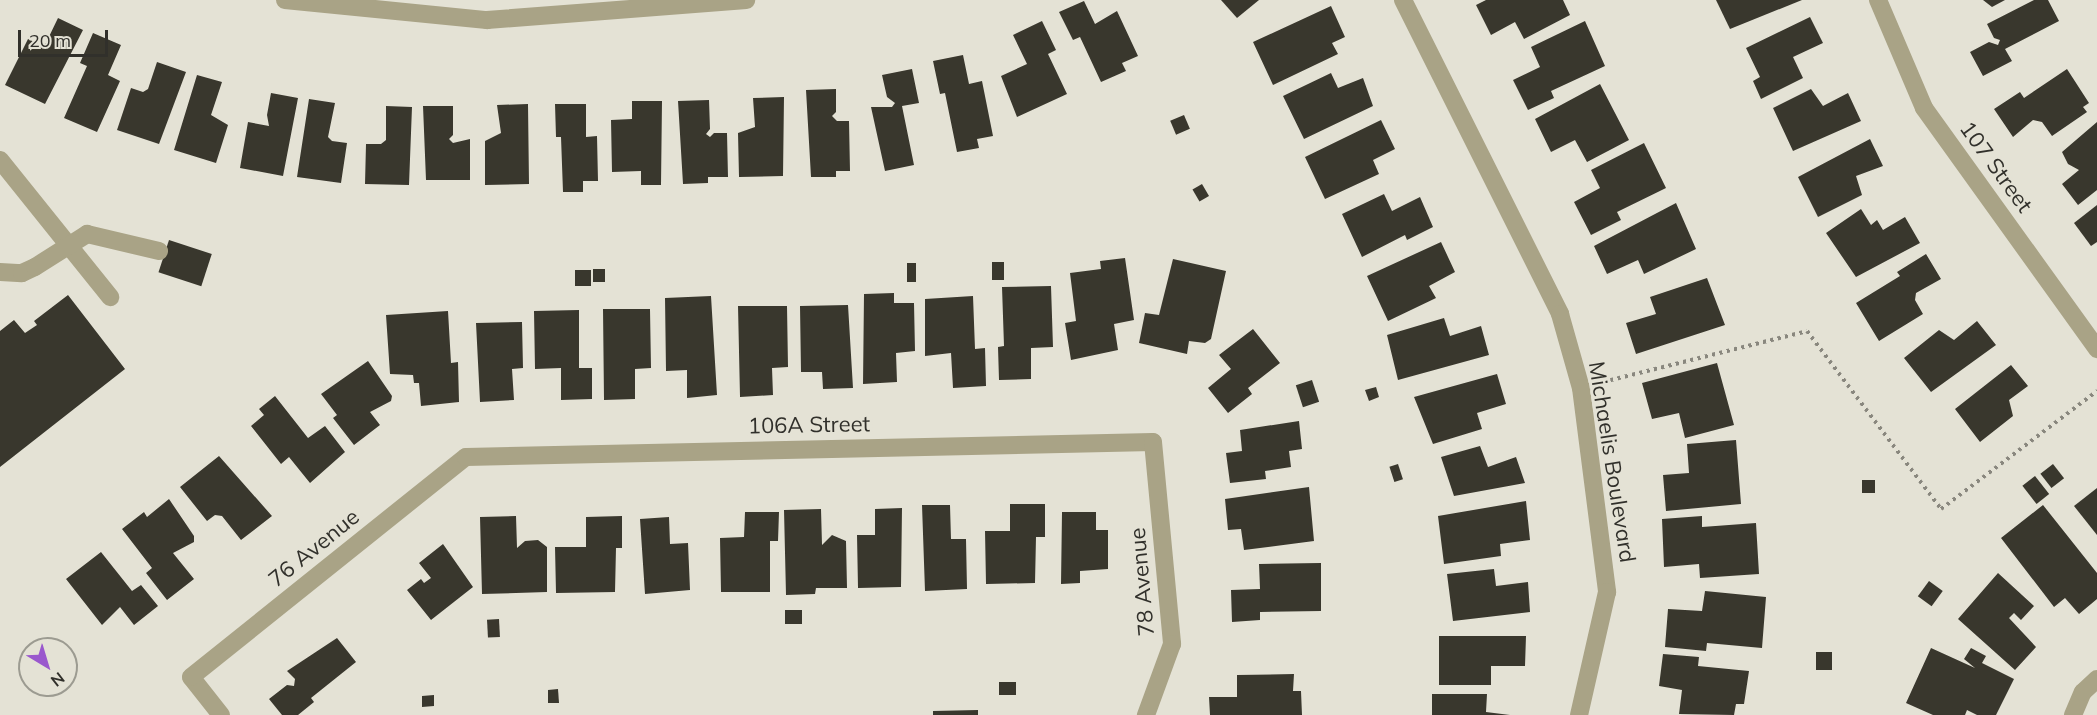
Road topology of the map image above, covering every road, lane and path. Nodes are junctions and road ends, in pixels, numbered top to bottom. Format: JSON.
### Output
{"nodes":[{"id":1,"x":285,"y":0,"type":"edge"},
{"id":2,"x":746,"y":0,"type":"edge"},
{"id":3,"x":1403,"y":0,"type":"edge"},
{"id":4,"x":1878,"y":0,"type":"edge"},
{"id":5,"x":0,"y":160,"type":"edge"},
{"id":6,"x":68,"y":244,"type":"junction"},
{"id":7,"x":159,"y":251,"type":"dead end"},
{"id":8,"x":0,"y":272,"type":"edge"},
{"id":9,"x":110,"y":297,"type":"dead end"},
{"id":10,"x":2097,"y":349,"type":"edge"},
{"id":11,"x":1581,"y":388,"type":"junction"},
{"id":12,"x":2097,"y":391,"type":"edge"},
{"id":13,"x":1154,"y":442,"type":"joint"},
{"id":14,"x":466,"y":457,"type":"joint"},
{"id":15,"x":2097,"y":679,"type":"edge"},
{"id":16,"x":221,"y":715,"type":"edge"},
{"id":17,"x":1146,"y":715,"type":"edge"},
{"id":18,"x":1579,"y":715,"type":"edge"},
{"id":19,"x":2073,"y":715,"type":"edge"}],
"edges":[{"from":1,"to":2,"type":"street"},
{"from":3,"to":11,"type":"street","name":"Michaelis Boulevard"},
{"from":4,"to":10,"type":"street","name":"107 Street"},
{"from":5,"to":6,"type":"street"},
{"from":6,"to":7,"type":"street"},
{"from":6,"to":8,"type":"street"},
{"from":6,"to":9,"type":"street"},
{"from":11,"to":12,"type":"path"},
{"from":11,"to":18,"type":"street","name":"Michaelis Boulevard"},
{"from":13,"to":14,"type":"street","name":"106A Street"},
{"from":13,"to":17,"type":"street","name":"78 Avenue"},
{"from":14,"to":16,"type":"street","name":"76 Avenue"},
{"from":15,"to":19,"type":"street"}]}
